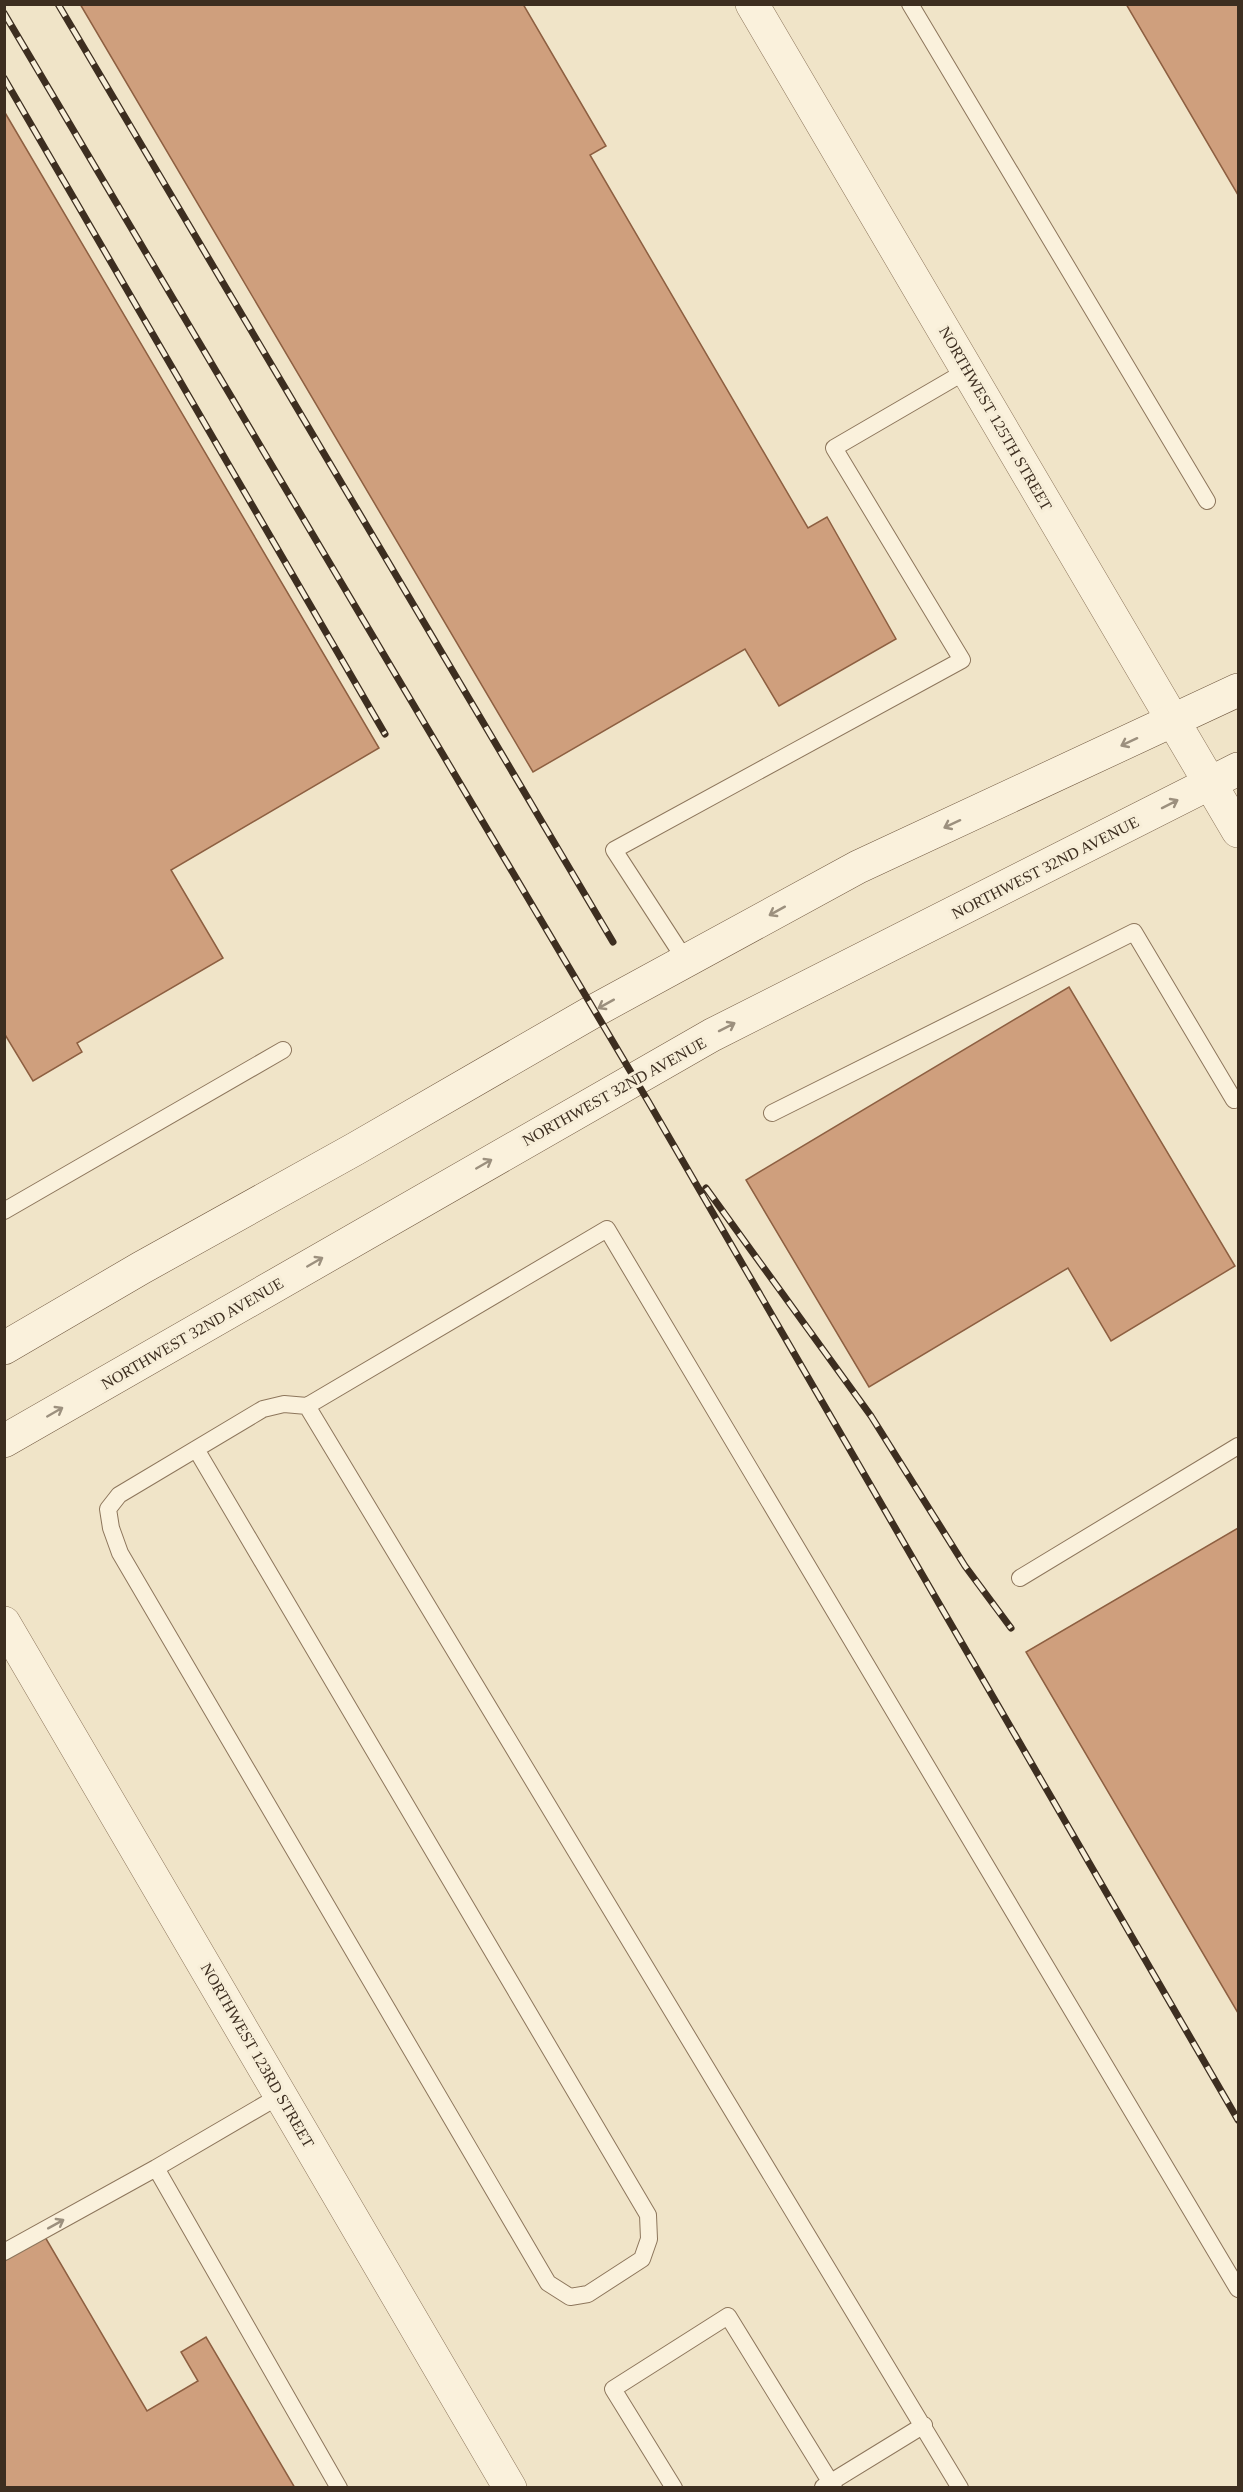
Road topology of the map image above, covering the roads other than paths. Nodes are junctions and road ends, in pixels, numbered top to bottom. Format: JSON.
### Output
{"nodes":[{"id":1,"x":752,"y":4,"type":"edge"},
{"id":2,"x":910,"y":4,"type":"edge"},
{"id":3,"x":968,"y":370,"type":"junction"},
{"id":4,"x":1207,"y":501,"type":"dead end"},
{"id":5,"x":1239,"y":690,"type":"edge"},
{"id":6,"x":1173,"y":721,"type":"junction"},
{"id":7,"x":1224,"y":776,"type":"edge"},
{"id":8,"x":1239,"y":831,"type":"edge"},
{"id":9,"x":686,"y":961,"type":"junction"},
{"id":10,"x":283,"y":1050,"type":"dead end"},
{"id":11,"x":1239,"y":1098,"type":"edge"},
{"id":12,"x":772,"y":1113,"type":"dead end"},
{"id":13,"x":4,"y":1211,"type":"edge"},
{"id":14,"x":4,"y":1348,"type":"edge"},
{"id":15,"x":307,"y":1406,"type":"junction"},
{"id":16,"x":4,"y":1441,"type":"edge"},
{"id":17,"x":1239,"y":1446,"type":"edge"},
{"id":18,"x":196,"y":1449,"type":"junction"},
{"id":19,"x":1020,"y":1578,"type":"dead end"},
{"id":20,"x":4,"y":1623,"type":"edge"},
{"id":21,"x":281,"y":2095,"type":"junction"},
{"id":22,"x":156,"y":2168,"type":"junction"},
{"id":23,"x":4,"y":2252,"type":"edge"},
{"id":24,"x":1239,"y":2289,"type":"edge"},
{"id":25,"x":924,"y":2425,"type":"junction"},
{"id":26,"x":829,"y":2486,"type":"edge"},
{"id":27,"x":339,"y":2487,"type":"edge"},
{"id":28,"x":510,"y":2487,"type":"edge"},
{"id":29,"x":674,"y":2487,"type":"edge"},
{"id":30,"x":960,"y":2487,"type":"edge"}],
"edges":[{"from":1,"to":3,"type":"main road","name":"NORTHWEST 125TH STREET"},
{"from":2,"to":4,"type":"lane"},
{"from":3,"to":6,"type":"main road","name":"NORTHWEST 125TH STREET"},
{"from":3,"to":9,"type":"lane"},
{"from":5,"to":6,"type":"main road"},
{"from":6,"to":7,"type":"main road","name":"NORTHWEST 125TH STREET"},
{"from":6,"to":9,"type":"main road","one_way":true},
{"from":7,"to":8,"type":"main road","name":"NORTHWEST 125TH STREET"},
{"from":16,"to":7,"type":"main road","name":"NORTHWEST 32ND AVENUE","one_way":true},
{"from":9,"to":14,"type":"main road","one_way":true},
{"from":10,"to":13,"type":"lane"},
{"from":11,"to":12,"type":"lane"},
{"from":15,"to":18,"type":"lane"},
{"from":15,"to":24,"type":"lane"},
{"from":15,"to":25,"type":"lane"},
{"from":17,"to":19,"type":"lane"},
{"from":18,"to":18,"type":"lane"},
{"from":20,"to":21,"type":"main road","name":"NORTHWEST 123RD STREET"},
{"from":21,"to":22,"type":"lane"},
{"from":21,"to":28,"type":"main road","name":"NORTHWEST 123RD STREET"},
{"from":23,"to":22,"type":"lane","one_way":true},
{"from":22,"to":27,"type":"lane"},
{"from":25,"to":26,"type":"lane"},
{"from":25,"to":30,"type":"lane"},
{"from":26,"to":29,"type":"lane"}]}
